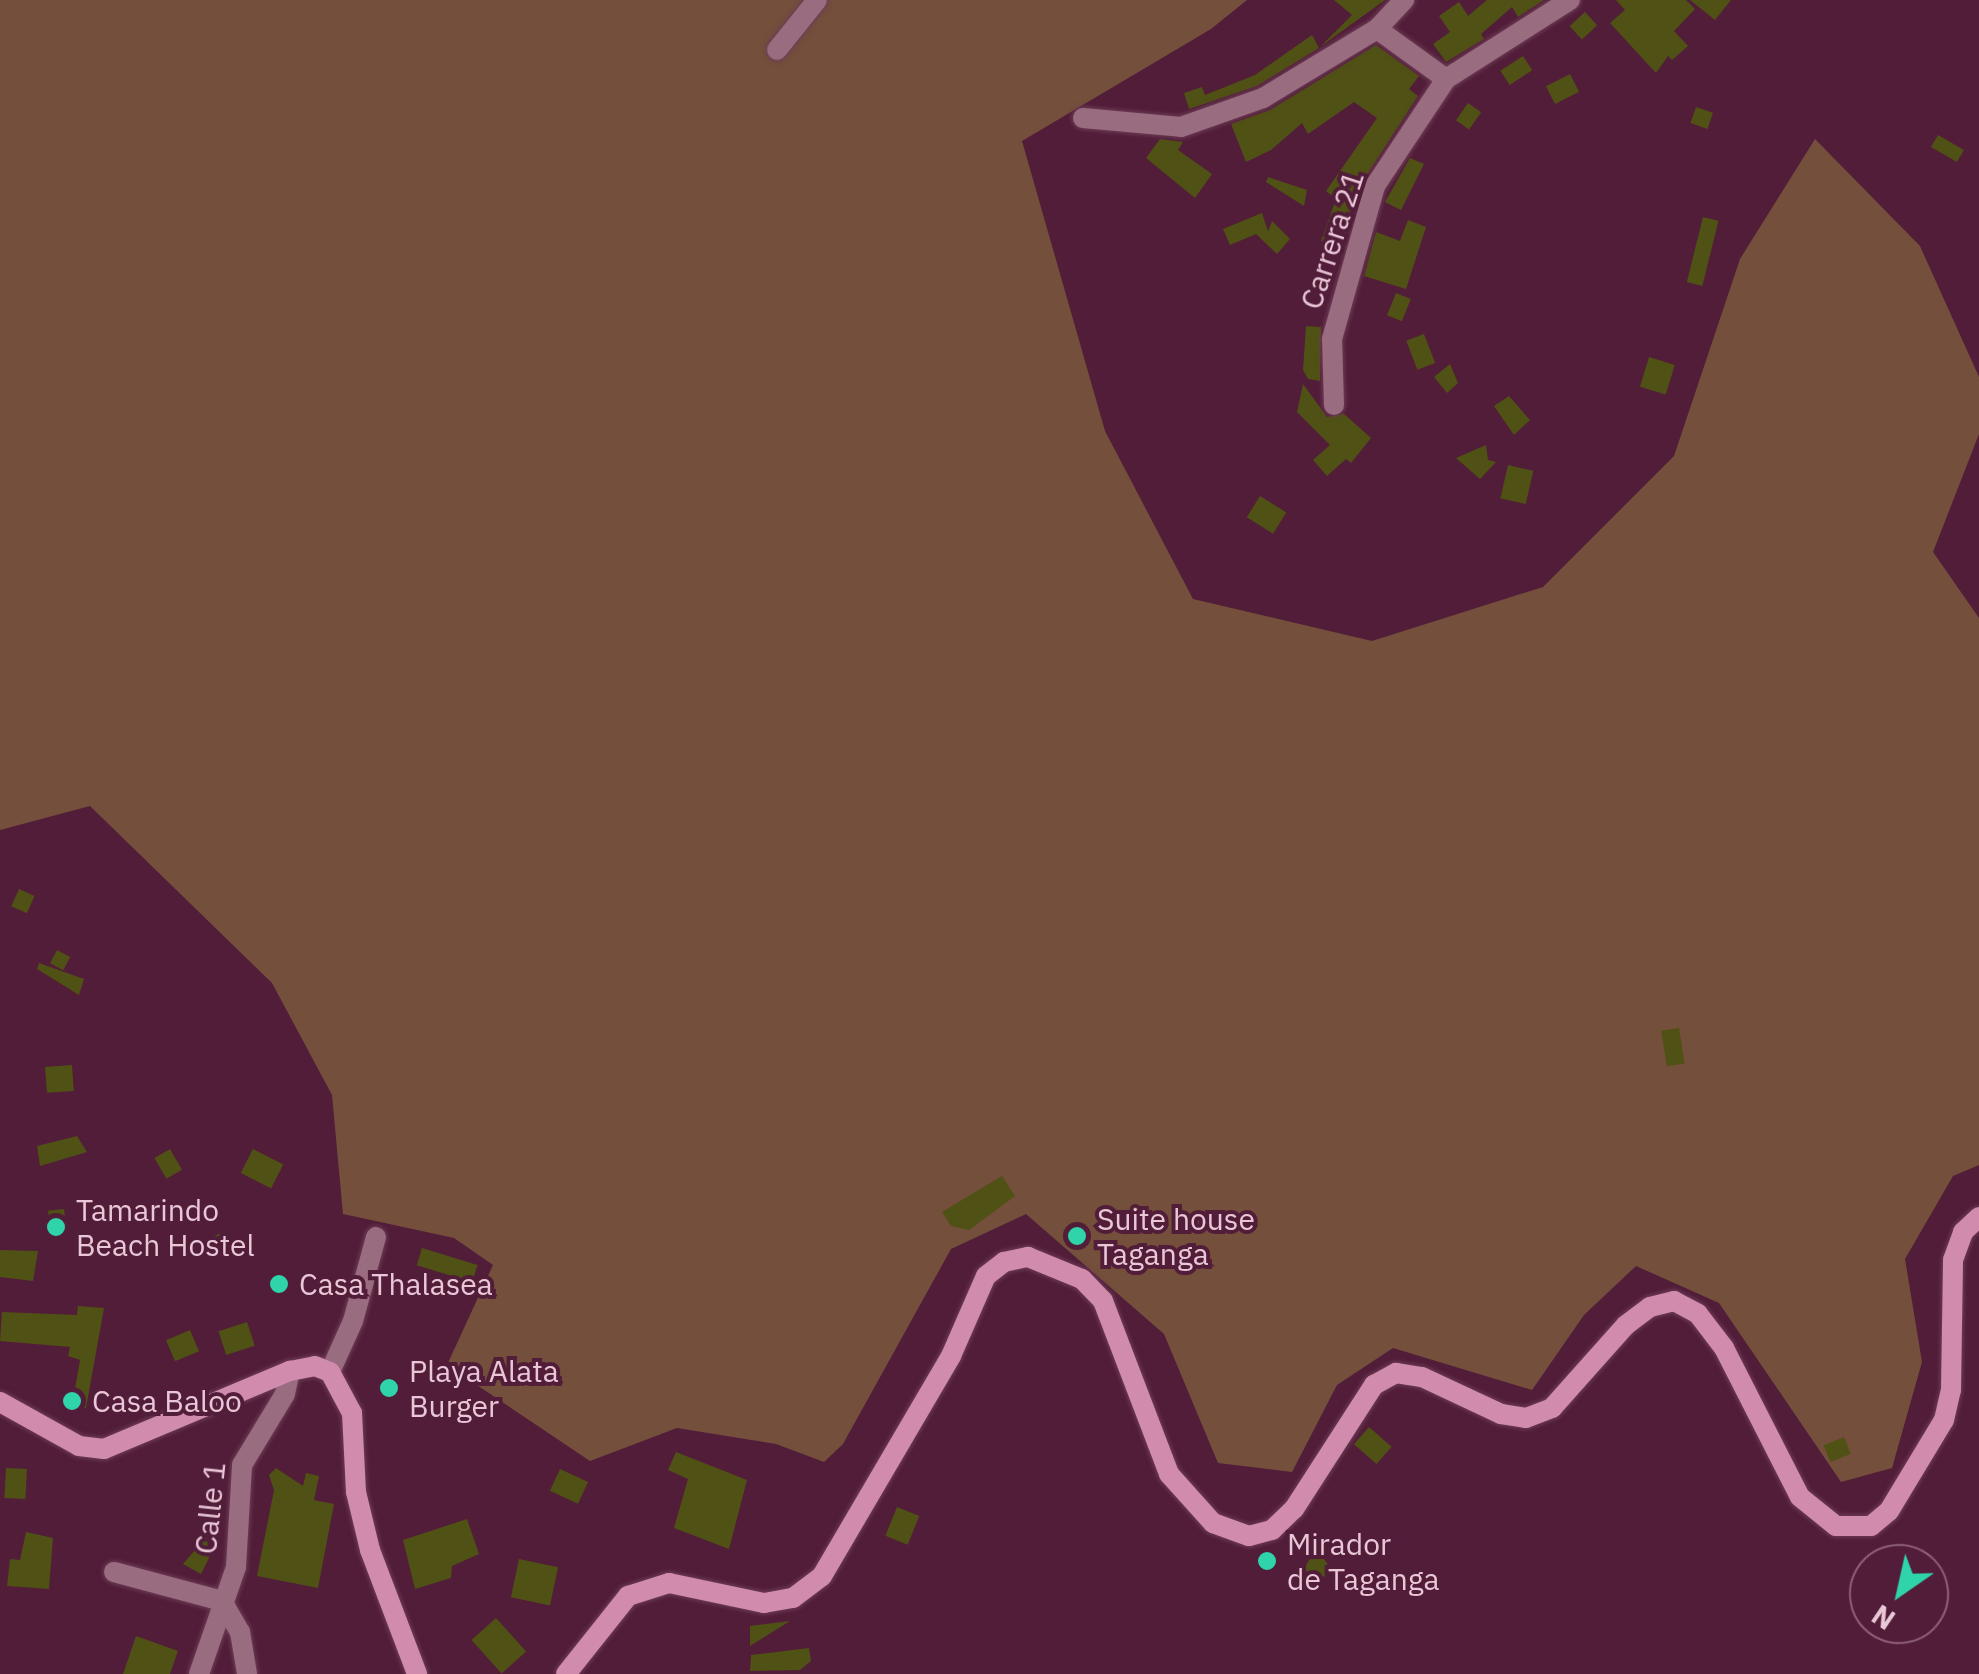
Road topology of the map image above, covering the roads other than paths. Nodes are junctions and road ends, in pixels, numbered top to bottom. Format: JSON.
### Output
{"nodes":[{"id":1,"x":817,"y":0,"type":"edge"},
{"id":2,"x":1404,"y":0,"type":"edge"},
{"id":3,"x":1570,"y":0,"type":"edge"},
{"id":4,"x":1377,"y":29,"type":"junction"},
{"id":5,"x":778,"y":50,"type":"dead end"},
{"id":6,"x":1446,"y":79,"type":"junction"},
{"id":7,"x":1082,"y":118,"type":"dead end"},
{"id":8,"x":1334,"y":405,"type":"dead end"},
{"id":9,"x":1979,"y":1217,"type":"edge"},
{"id":10,"x":376,"y":1237,"type":"dead end"},
{"id":11,"x":290,"y":1371,"type":"junction"},
{"id":12,"x":330,"y":1372,"type":"junction"},
{"id":13,"x":0,"y":1402,"type":"edge"},
{"id":14,"x":114,"y":1572,"type":"dead end"},
{"id":15,"x":222,"y":1601,"type":"junction"},
{"id":16,"x":200,"y":1674,"type":"edge"},
{"id":17,"x":247,"y":1674,"type":"edge"},
{"id":18,"x":416,"y":1674,"type":"edge"},
{"id":19,"x":566,"y":1674,"type":"edge"}],
"edges":[{"from":1,"to":5,"type":"street"},
{"from":2,"to":4,"type":"street"},
{"from":3,"to":6,"type":"street","name":"Carrera 21"},
{"from":4,"to":6,"type":"street"},
{"from":4,"to":7,"type":"street"},
{"from":6,"to":8,"type":"street","name":"Carrera 21"},
{"from":9,"to":19,"type":"street"},
{"from":10,"to":12,"type":"street"},
{"from":11,"to":12,"type":"street"},
{"from":11,"to":13,"type":"street"},
{"from":11,"to":15,"type":"street","name":"Calle 1"},
{"from":12,"to":18,"type":"street"},
{"from":14,"to":15,"type":"street","name":"Calle 1"},
{"from":15,"to":16,"type":"street","name":"Calle 1"},
{"from":15,"to":17,"type":"street"}]}
